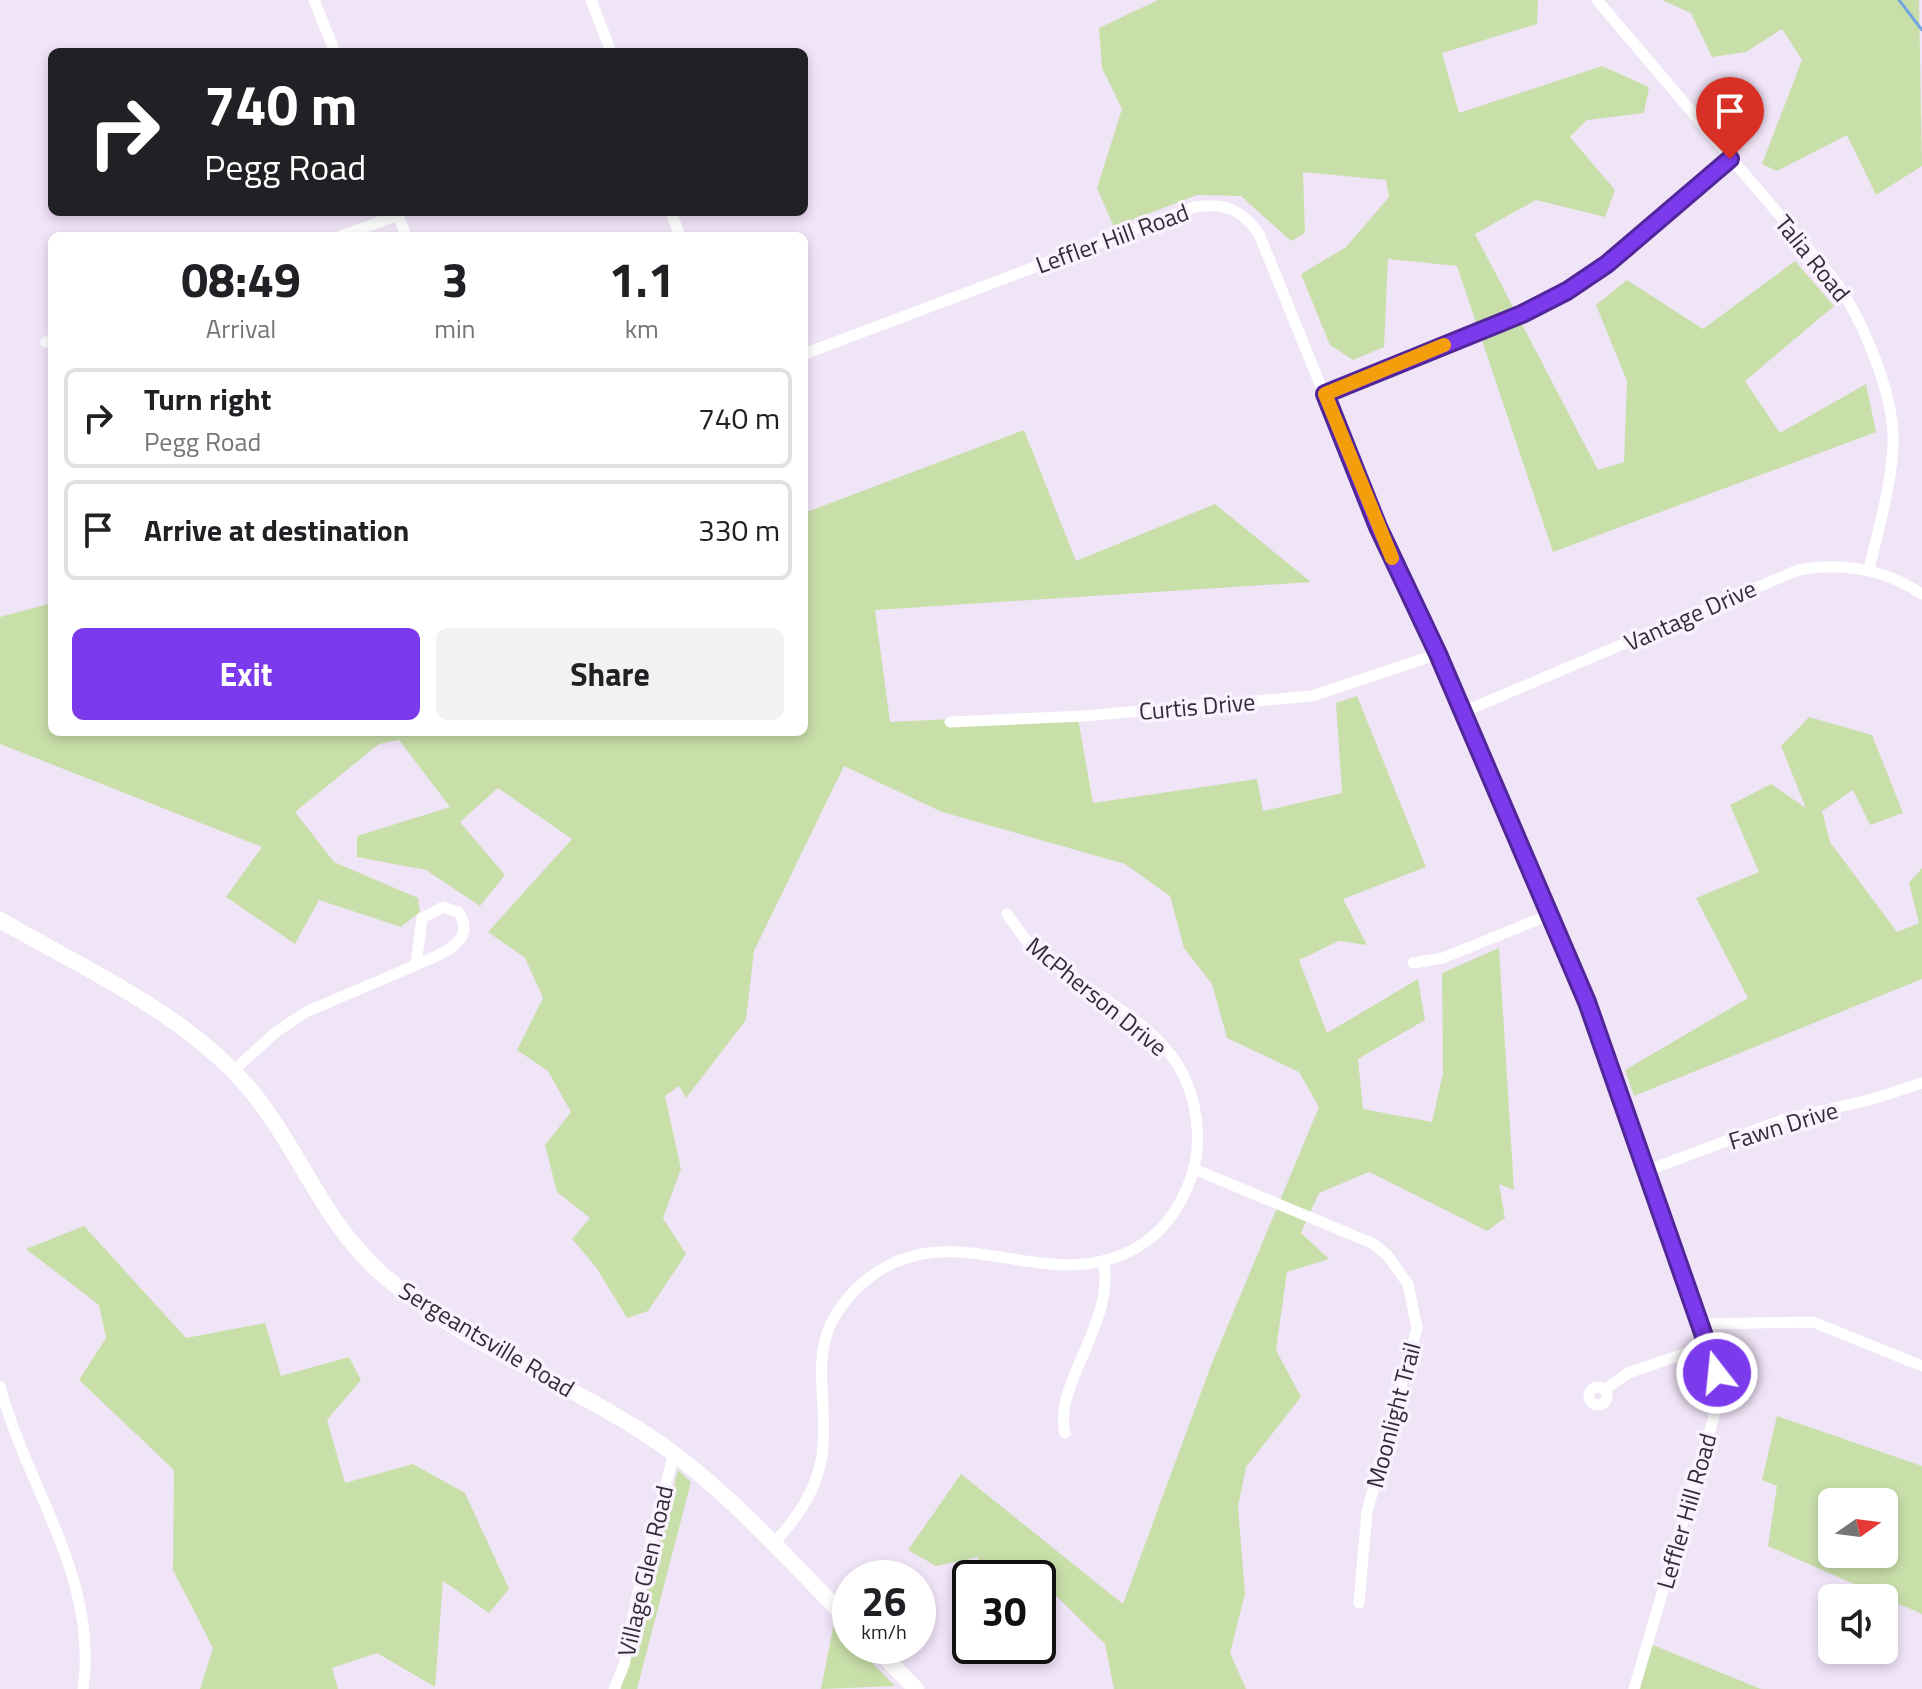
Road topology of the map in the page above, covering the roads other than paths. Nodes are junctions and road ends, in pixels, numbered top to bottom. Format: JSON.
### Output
{"nodes":[{"id":1,"x":314,"y":0,"type":"edge"},
{"id":2,"x":591,"y":0,"type":"edge"},
{"id":3,"x":1597,"y":0,"type":"edge"},
{"id":4,"x":333,"y":48,"type":"edge"},
{"id":5,"x":609,"y":48,"type":"edge"},
{"id":6,"x":1730,"y":159,"type":"junction"},
{"id":7,"x":393,"y":216,"type":"edge"},
{"id":8,"x":351,"y":232,"type":"edge"},
{"id":9,"x":808,"y":352,"type":"edge"},
{"id":10,"x":1325,"y":394,"type":"junction"},
{"id":11,"x":1869,"y":570,"type":"junction"},
{"id":12,"x":1922,"y":594,"type":"edge"},
{"id":13,"x":1438,"y":654,"type":"junction"},
{"id":14,"x":1463,"y":712,"type":"junction"},
{"id":15,"x":950,"y":722,"type":"dead end"},
{"id":16,"x":1007,"y":914,"type":"dead end"},
{"id":17,"x":1549,"y":915,"type":"junction"},
{"id":18,"x":0,"y":920,"type":"edge"},
{"id":19,"x":1413,"y":963,"type":"dead end"},
{"id":20,"x":416,"y":965,"type":"junction"},
{"id":21,"x":233,"y":1071,"type":"junction"},
{"id":22,"x":1922,"y":1083,"type":"edge"},
{"id":23,"x":1194,"y":1169,"type":"junction"},
{"id":24,"x":1646,"y":1171,"type":"junction"},
{"id":25,"x":1104,"y":1263,"type":"junction"},
{"id":26,"x":1702,"y":1324,"type":"junction"},
{"id":27,"x":1710,"y":1345,"type":"junction"},
{"id":28,"x":1922,"y":1366,"type":"edge"},
{"id":29,"x":0,"y":1386,"type":"edge"},
{"id":30,"x":1604,"y":1390,"type":"dead end"},
{"id":31,"x":1065,"y":1433,"type":"dead end"},
{"id":32,"x":674,"y":1453,"type":"junction"},
{"id":33,"x":773,"y":1544,"type":"junction"},
{"id":34,"x":1359,"y":1603,"type":"dead end"},
{"id":35,"x":832,"y":1604,"type":"edge"},
{"id":36,"x":892,"y":1664,"type":"edge"},
{"id":37,"x":83,"y":1689,"type":"edge"},
{"id":38,"x":614,"y":1689,"type":"edge"},
{"id":39,"x":916,"y":1689,"type":"edge"},
{"id":40,"x":1634,"y":1689,"type":"edge"}],
"edges":[{"from":1,"to":4,"type":"street"},
{"from":2,"to":5,"type":"street"},
{"from":3,"to":6,"type":"street","name":"Talia Road"},
{"from":6,"to":10,"type":"street"},
{"from":6,"to":11,"type":"street","name":"Talia Road"},
{"from":7,"to":8,"type":"street"},
{"from":9,"to":10,"type":"street","name":"Leffler Hill Road"},
{"from":10,"to":13,"type":"street","name":"Leffler Hill Road"},
{"from":11,"to":12,"type":"street","name":"Vantage Drive"},
{"from":11,"to":14,"type":"street","name":"Vantage Drive"},
{"from":13,"to":14,"type":"street","name":"Leffler Hill Road"},
{"from":13,"to":15,"type":"street","name":"Curtis Drive"},
{"from":14,"to":17,"type":"street","name":"Leffler Hill Road"},
{"from":16,"to":23,"type":"street","name":"McPherson Drive"},
{"from":17,"to":19,"type":"street"},
{"from":17,"to":24,"type":"street","name":"Leffler Hill Road"},
{"from":18,"to":21,"type":"main road","name":"Sergeantsville Road"},
{"from":20,"to":20,"type":"street"},
{"from":20,"to":21,"type":"street"},
{"from":21,"to":32,"type":"main road","name":"Sergeantsville Road"},
{"from":22,"to":24,"type":"street","name":"Fawn Drive"},
{"from":23,"to":25,"type":"street","name":"McPherson Drive"},
{"from":23,"to":34,"type":"street","name":"Moonlight Trail"},
{"from":24,"to":26,"type":"street","name":"Leffler Hill Road"},
{"from":25,"to":31,"type":"street"},
{"from":25,"to":33,"type":"street","name":"McPherson Drive"},
{"from":26,"to":27,"type":"street","name":"Leffler Hill Road"},
{"from":26,"to":28,"type":"street"},
{"from":27,"to":30,"type":"street"},
{"from":27,"to":40,"type":"street","name":"Leffler Hill Road"},
{"from":29,"to":37,"type":"street"},
{"from":32,"to":33,"type":"main road","name":"Sergeantsville Road"},
{"from":32,"to":38,"type":"street","name":"Village Glen Road"},
{"from":33,"to":35,"type":"main road","name":"Sergeantsville Road"},
{"from":36,"to":39,"type":"main road"}]}
